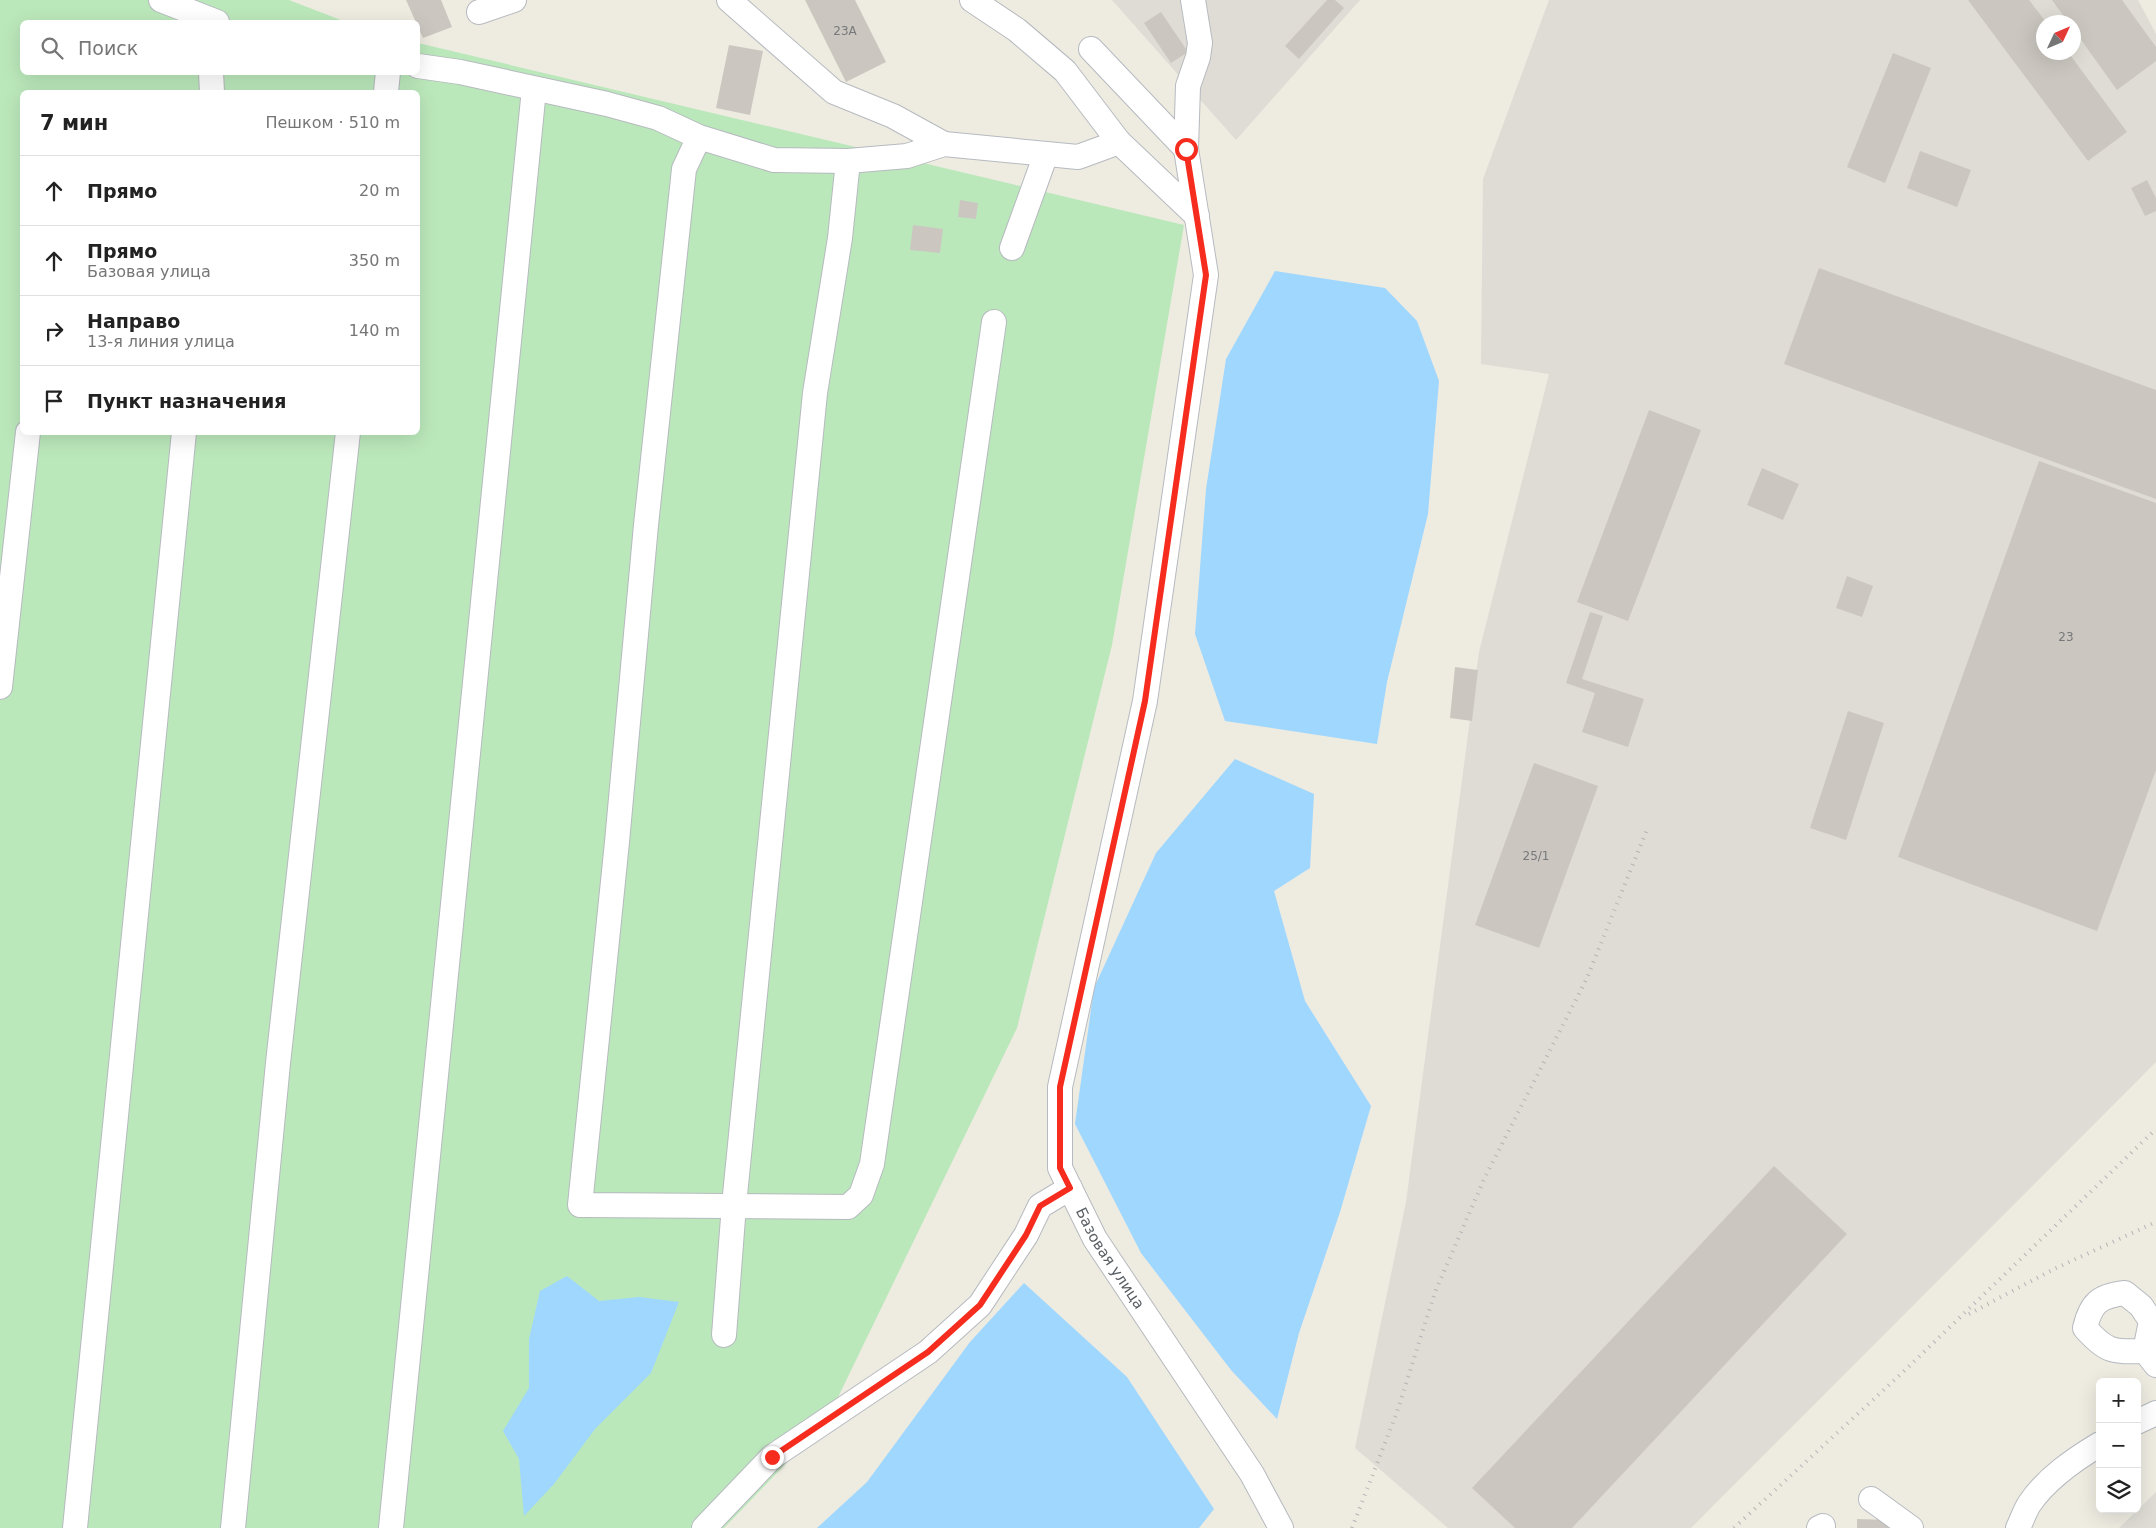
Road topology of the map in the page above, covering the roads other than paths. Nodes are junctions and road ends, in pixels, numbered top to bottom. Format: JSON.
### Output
{"nodes":[{"id":1,"x":161,"y":0,"type":"edge"},
{"id":2,"x":514,"y":0,"type":"edge"},
{"id":3,"x":729,"y":0,"type":"edge"},
{"id":4,"x":972,"y":0,"type":"edge"},
{"id":5,"x":1193,"y":0,"type":"edge"},
{"id":6,"x":479,"y":12,"type":"dead end"},
{"id":7,"x":207,"y":20,"type":"edge"},
{"id":8,"x":1091,"y":49,"type":"dead end"},
{"id":9,"x":420,"y":66,"type":"edge"},
{"id":10,"x":211,"y":75,"type":"edge"},
{"id":11,"x":388,"y":75,"type":"edge"},
{"id":12,"x":534,"y":89,"type":"junction"},
{"id":13,"x":212,"y":90,"type":"edge"},
{"id":14,"x":386,"y":90,"type":"edge"},
{"id":15,"x":699,"y":137,"type":"junction"},
{"id":16,"x":1119,"y":142,"type":"junction"},
{"id":17,"x":944,"y":144,"type":"junction"},
{"id":18,"x":1186,"y":149,"type":"junction"},
{"id":19,"x":1046,"y":154,"type":"junction"},
{"id":20,"x":848,"y":160,"type":"junction"},
{"id":21,"x":1197,"y":216,"type":"junction"},
{"id":22,"x":1012,"y":248,"type":"dead end"},
{"id":23,"x":994,"y":322,"type":"dead end"},
{"id":24,"x":28,"y":435,"type":"edge"},
{"id":25,"x":184,"y":435,"type":"edge"},
{"id":26,"x":348,"y":435,"type":"edge"},
{"id":27,"x":0,"y":687,"type":"edge"},
{"id":28,"x":1070,"y":1188,"type":"junction"},
{"id":29,"x":734,"y":1205,"type":"junction"},
{"id":30,"x":724,"y":1335,"type":"dead end"},
{"id":31,"x":2156,"y":1413,"type":"edge"},
{"id":32,"x":2141,"y":1420,"type":"edge"},
{"id":33,"x":2096,"y":1446,"type":"edge"},
{"id":34,"x":1872,"y":1499,"type":"dead end"},
{"id":35,"x":75,"y":1528,"type":"edge"},
{"id":36,"x":233,"y":1528,"type":"edge"},
{"id":37,"x":390,"y":1528,"type":"edge"},
{"id":38,"x":704,"y":1528,"type":"edge"},
{"id":39,"x":1281,"y":1528,"type":"edge"},
{"id":40,"x":1911,"y":1528,"type":"edge"},
{"id":41,"x":2018,"y":1528,"type":"edge"}],
"edges":[{"from":1,"to":7,"type":"street"},
{"from":2,"to":6,"type":"street"},
{"from":3,"to":17,"type":"street"},
{"from":4,"to":16,"type":"street"},
{"from":5,"to":18,"type":"street","name":"Базовая улица"},
{"from":8,"to":18,"type":"street"},
{"from":9,"to":12,"type":"street"},
{"from":10,"to":13,"type":"street"},
{"from":11,"to":14,"type":"street"},
{"from":12,"to":15,"type":"street"},
{"from":12,"to":37,"type":"street"},
{"from":15,"to":20,"type":"street"},
{"from":15,"to":29,"type":"street"},
{"from":16,"to":19,"type":"street"},
{"from":16,"to":21,"type":"street"},
{"from":17,"to":19,"type":"street"},
{"from":17,"to":20,"type":"street"},
{"from":18,"to":21,"type":"street","name":"Базовая улица"},
{"from":19,"to":22,"type":"street"},
{"from":20,"to":29,"type":"street"},
{"from":21,"to":28,"type":"street","name":"Базовая улица"},
{"from":23,"to":29,"type":"street"},
{"from":24,"to":27,"type":"street"},
{"from":25,"to":35,"type":"street"},
{"from":26,"to":36,"type":"street"},
{"from":28,"to":38,"type":"street"},
{"from":28,"to":39,"type":"street","name":"Базовая улица"},
{"from":29,"to":30,"type":"street"},
{"from":31,"to":32,"type":"street"},
{"from":33,"to":41,"type":"street"},
{"from":34,"to":40,"type":"street"}]}
